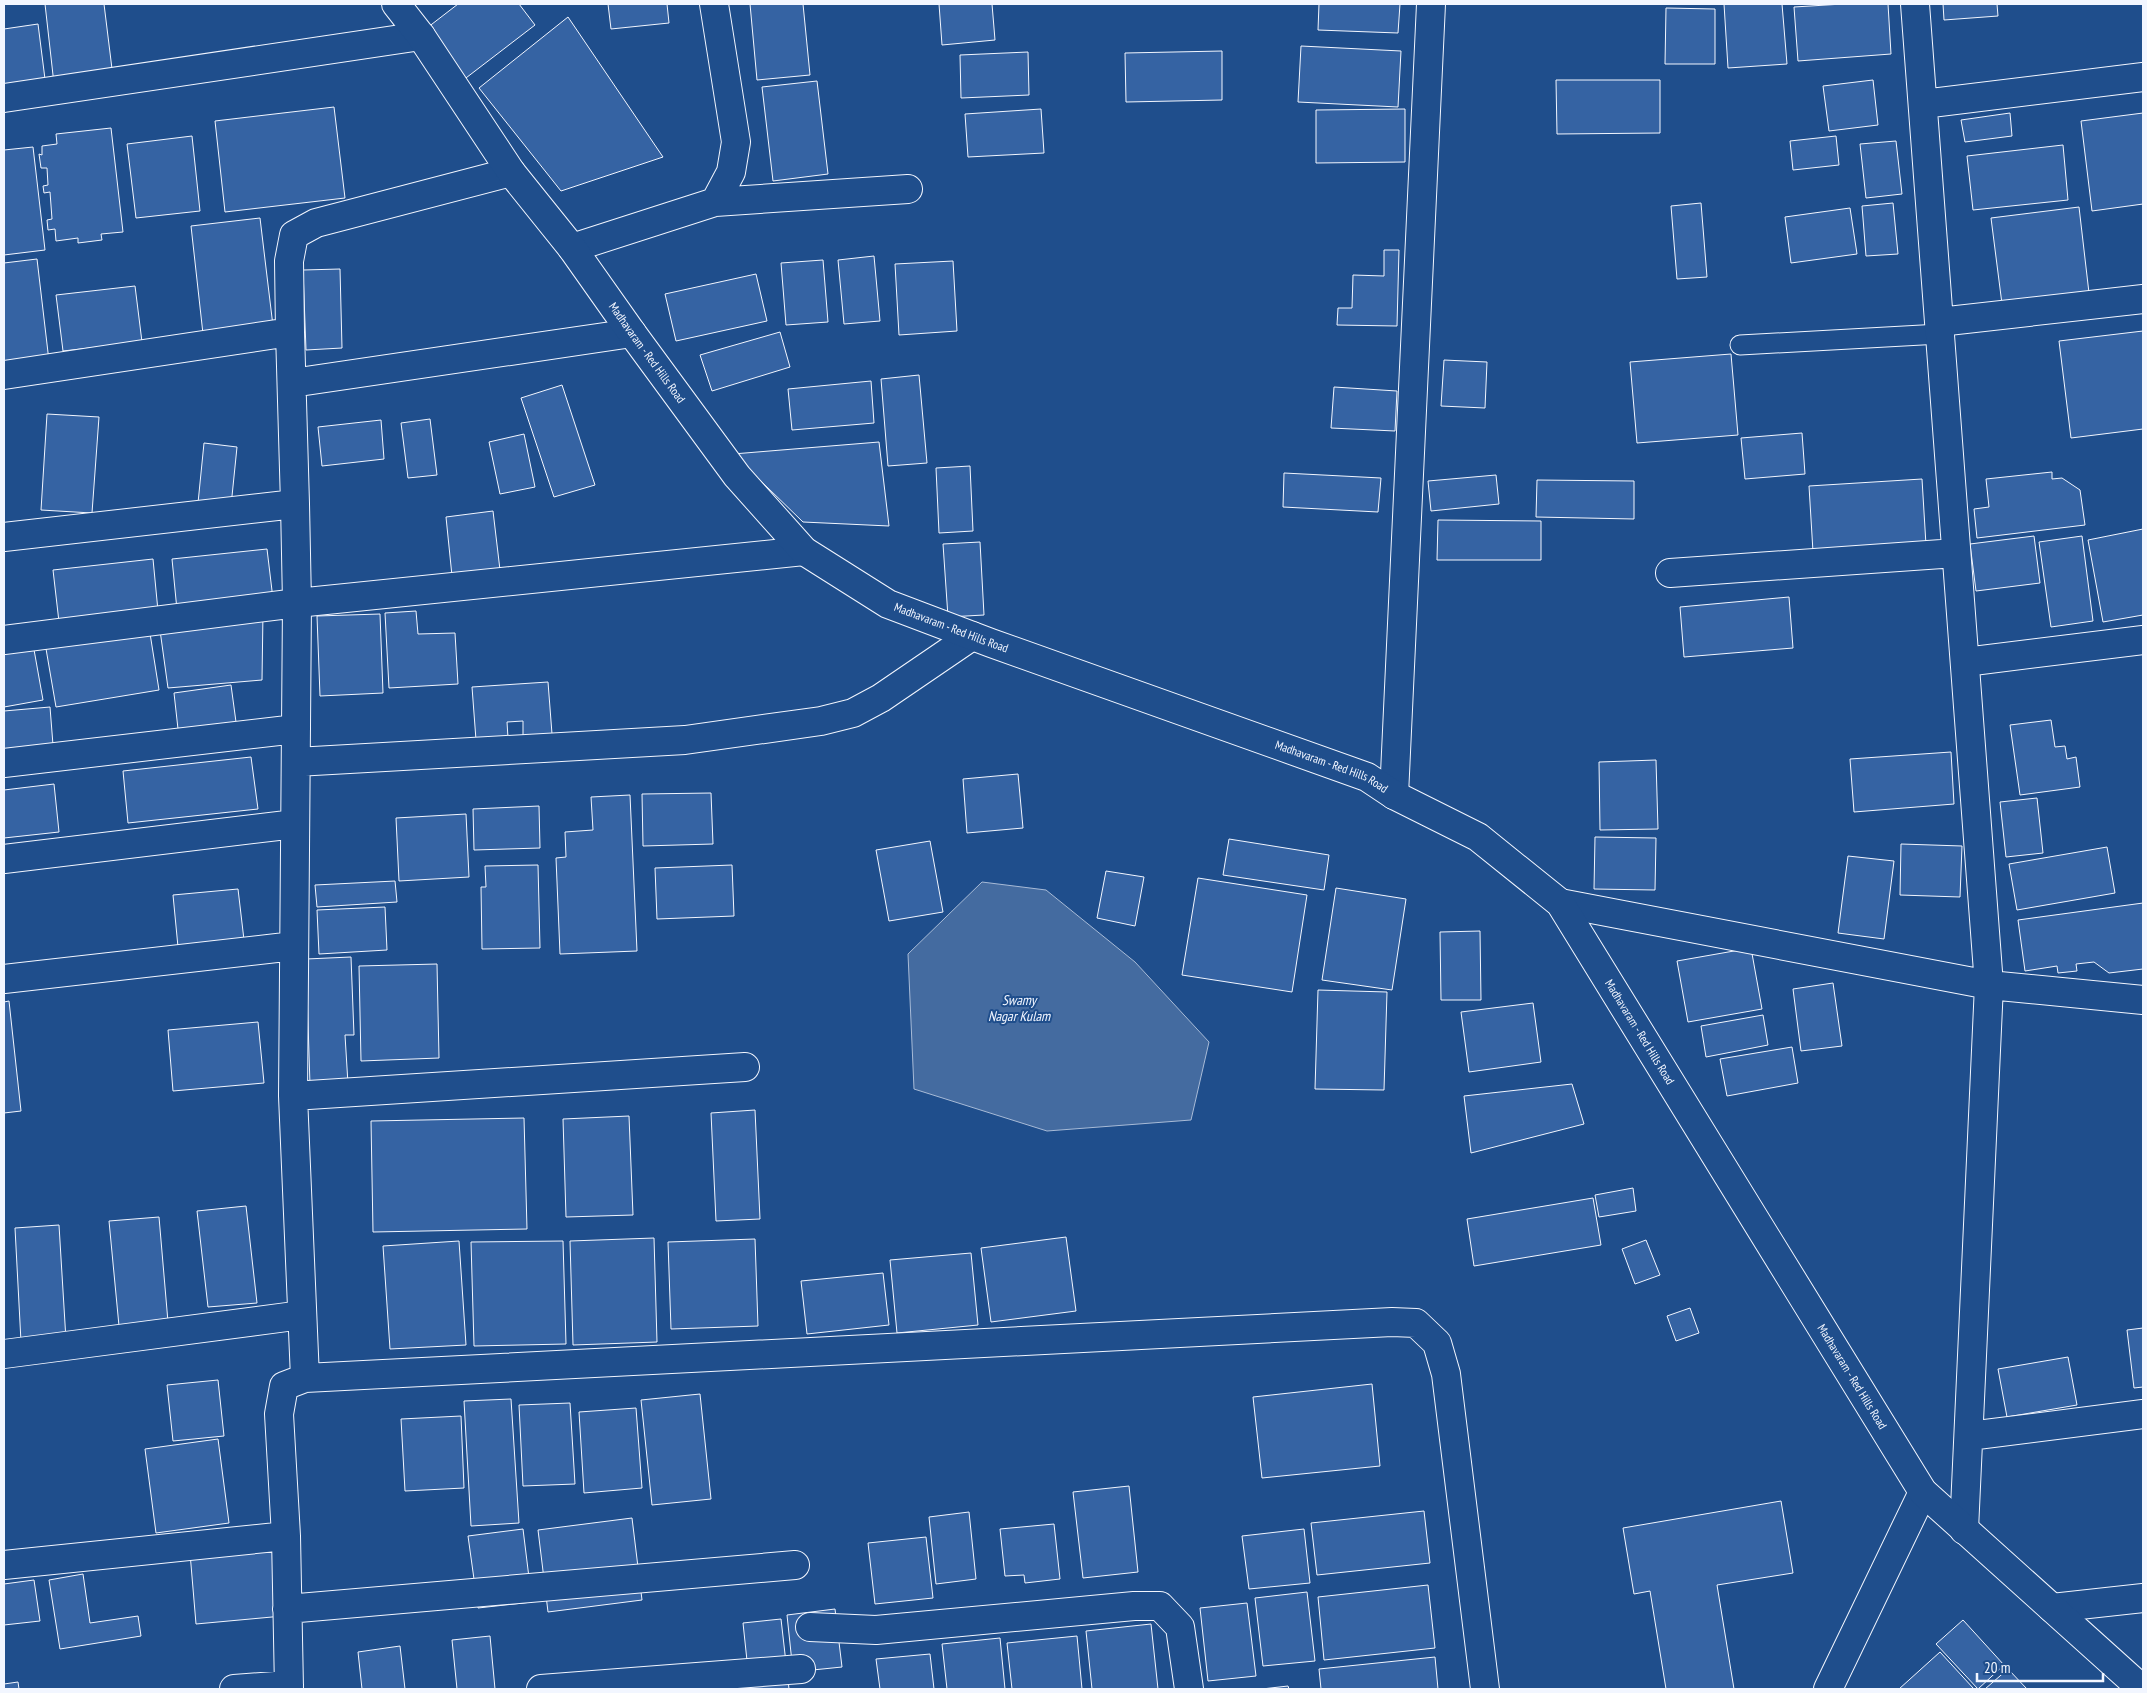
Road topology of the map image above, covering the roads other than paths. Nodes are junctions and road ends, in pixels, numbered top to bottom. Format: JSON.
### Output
{"nodes":[{"id":1,"x":396,"y":4,"type":"edge"},
{"id":2,"x":714,"y":4,"type":"edge"},
{"id":3,"x":1432,"y":4,"type":"edge"},
{"id":4,"x":1915,"y":4,"type":"edge"},
{"id":5,"x":421,"y":36,"type":"junction"},
{"id":6,"x":2143,"y":77,"type":"edge"},
{"id":7,"x":4,"y":98,"type":"edge"},
{"id":8,"x":1923,"y":104,"type":"junction"},
{"id":9,"x":511,"y":172,"type":"junction"},
{"id":10,"x":908,"y":189,"type":"dead end"},
{"id":11,"x":715,"y":202,"type":"junction"},
{"id":12,"x":572,"y":248,"type":"junction"},
{"id":13,"x":2143,"y":299,"type":"edge"},
{"id":14,"x":1939,"y":328,"type":"junction"},
{"id":15,"x":290,"y":332,"type":"junction"},
{"id":16,"x":632,"y":333,"type":"junction"},
{"id":17,"x":1740,"y":345,"type":"dead end"},
{"id":18,"x":4,"y":374,"type":"edge"},
{"id":19,"x":292,"y":383,"type":"junction"},
{"id":20,"x":295,"y":504,"type":"junction"},
{"id":21,"x":4,"y":538,"type":"edge"},
{"id":22,"x":804,"y":551,"type":"junction"},
{"id":23,"x":1956,"y":553,"type":"junction"},
{"id":24,"x":1670,"y":573,"type":"dead end"},
{"id":25,"x":297,"y":603,"type":"junction"},
{"id":26,"x":972,"y":636,"type":"junction"},
{"id":27,"x":4,"y":640,"type":"edge"},
{"id":28,"x":2143,"y":640,"type":"edge"},
{"id":29,"x":1965,"y":662,"type":"junction"},
{"id":30,"x":296,"y":729,"type":"junction"},
{"id":31,"x":296,"y":762,"type":"junction"},
{"id":32,"x":4,"y":763,"type":"edge"},
{"id":33,"x":1394,"y":795,"type":"junction"},
{"id":34,"x":295,"y":824,"type":"junction"},
{"id":35,"x":4,"y":859,"type":"edge"},
{"id":36,"x":1560,"y":903,"type":"junction"},
{"id":37,"x":294,"y":946,"type":"junction"},
{"id":38,"x":4,"y":979,"type":"edge"},
{"id":39,"x":1989,"y":985,"type":"junction"},
{"id":40,"x":2143,"y":1000,"type":"edge"},
{"id":41,"x":745,"y":1067,"type":"dead end"},
{"id":42,"x":293,"y":1096,"type":"junction"},
{"id":43,"x":302,"y":1315,"type":"junction"},
{"id":44,"x":4,"y":1354,"type":"edge"},
{"id":45,"x":305,"y":1378,"type":"junction"},
{"id":46,"x":2143,"y":1414,"type":"edge"},
{"id":47,"x":1969,"y":1436,"type":"junction"},
{"id":48,"x":1923,"y":1492,"type":"junction"},
{"id":49,"x":1964,"y":1530,"type":"junction"},
{"id":50,"x":286,"y":1536,"type":"junction"},
{"id":51,"x":4,"y":1565,"type":"edge"},
{"id":52,"x":796,"y":1565,"type":"dead end"},
{"id":53,"x":2143,"y":1598,"type":"edge"},
{"id":54,"x":2052,"y":1608,"type":"junction"},
{"id":55,"x":287,"y":1609,"type":"junction"},
{"id":56,"x":810,"y":1627,"type":"dead end"},
{"id":57,"x":801,"y":1669,"type":"dead end"},
{"id":58,"x":289,"y":1687,"type":"edge"},
{"id":59,"x":234,"y":1689,"type":"edge"},
{"id":60,"x":541,"y":1689,"type":"edge"},
{"id":61,"x":1189,"y":1689,"type":"edge"},
{"id":62,"x":1485,"y":1689,"type":"edge"},
{"id":63,"x":1828,"y":1689,"type":"edge"},
{"id":64,"x":2142,"y":1689,"type":"edge"}],
"edges":[{"from":1,"to":5,"type":"street","name":"Madhavaram - Red Hills Road"},
{"from":2,"to":11,"type":"street"},
{"from":3,"to":33,"type":"street"},
{"from":4,"to":8,"type":"street"},
{"from":5,"to":7,"type":"street"},
{"from":5,"to":9,"type":"street","name":"Madhavaram - Red Hills Road"},
{"from":6,"to":8,"type":"street"},
{"from":8,"to":14,"type":"street"},
{"from":9,"to":12,"type":"street","name":"Madhavaram - Red Hills Road"},
{"from":9,"to":15,"type":"street"},
{"from":10,"to":11,"type":"street"},
{"from":11,"to":12,"type":"street"},
{"from":12,"to":16,"type":"street","name":"Madhavaram - Red Hills Road"},
{"from":13,"to":14,"type":"street"},
{"from":14,"to":17,"type":"lane"},
{"from":14,"to":23,"type":"street"},
{"from":15,"to":18,"type":"street"},
{"from":15,"to":19,"type":"street"},
{"from":16,"to":19,"type":"street"},
{"from":16,"to":22,"type":"street","name":"Madhavaram - Red Hills Road"},
{"from":19,"to":20,"type":"street"},
{"from":20,"to":21,"type":"street"},
{"from":20,"to":25,"type":"street"},
{"from":22,"to":25,"type":"street"},
{"from":22,"to":26,"type":"street","name":"Madhavaram - Red Hills Road"},
{"from":23,"to":24,"type":"street"},
{"from":23,"to":29,"type":"street"},
{"from":25,"to":27,"type":"street"},
{"from":25,"to":30,"type":"street"},
{"from":26,"to":31,"type":"street"},
{"from":26,"to":33,"type":"street","name":"Madhavaram - Red Hills Road"},
{"from":28,"to":29,"type":"street"},
{"from":29,"to":39,"type":"street"},
{"from":30,"to":31,"type":"street"},
{"from":30,"to":32,"type":"street"},
{"from":31,"to":34,"type":"street"},
{"from":33,"to":36,"type":"street","name":"Madhavaram - Red Hills Road"},
{"from":34,"to":35,"type":"street"},
{"from":34,"to":37,"type":"street"},
{"from":36,"to":39,"type":"street"},
{"from":36,"to":48,"type":"street","name":"Madhavaram - Red Hills Road"},
{"from":37,"to":38,"type":"street"},
{"from":37,"to":42,"type":"street"},
{"from":39,"to":40,"type":"street"},
{"from":39,"to":47,"type":"street"},
{"from":41,"to":42,"type":"street"},
{"from":42,"to":43,"type":"street"},
{"from":43,"to":44,"type":"street"},
{"from":43,"to":45,"type":"street"},
{"from":45,"to":50,"type":"street"},
{"from":45,"to":62,"type":"street"},
{"from":46,"to":47,"type":"street"},
{"from":47,"to":49,"type":"street"},
{"from":48,"to":49,"type":"street","name":"Madhavaram - Red Hills Road"},
{"from":48,"to":63,"type":"street"},
{"from":49,"to":54,"type":"street","name":"Madhavaram - Red Hills Road"},
{"from":50,"to":51,"type":"street"},
{"from":50,"to":55,"type":"street"},
{"from":52,"to":55,"type":"street"},
{"from":53,"to":54,"type":"street"},
{"from":54,"to":64,"type":"street","name":"Madhavaram - Red Hills Road"},
{"from":55,"to":58,"type":"street"},
{"from":56,"to":61,"type":"street"},
{"from":57,"to":60,"type":"street"},
{"from":58,"to":59,"type":"street"}]}
